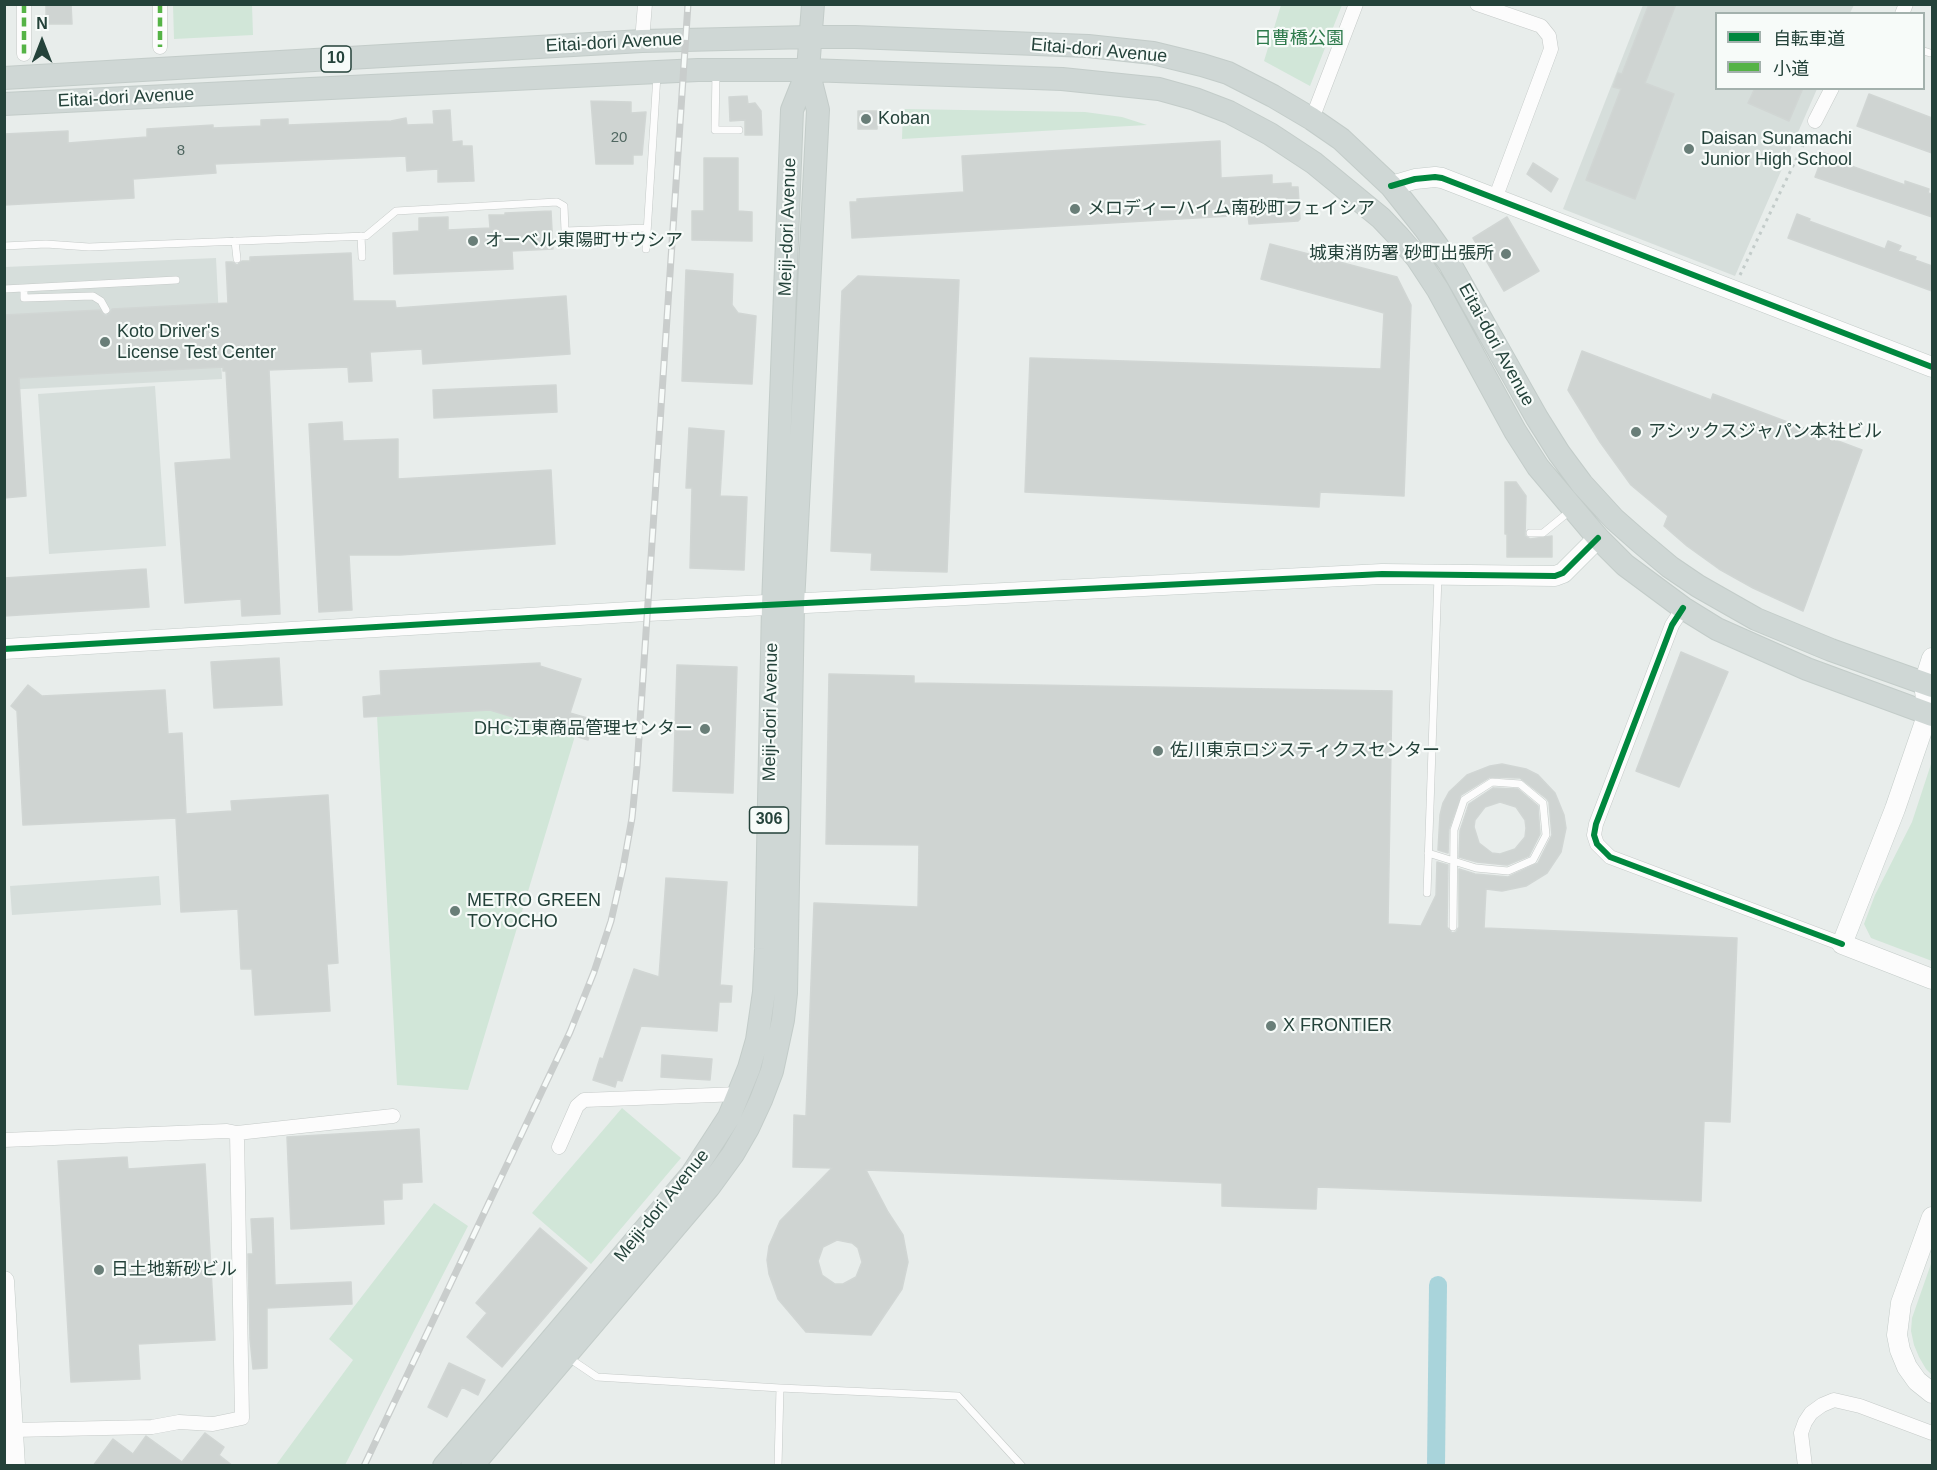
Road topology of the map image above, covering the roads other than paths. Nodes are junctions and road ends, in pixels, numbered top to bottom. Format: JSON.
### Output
{"nodes":[{"id":1,"x":24,"y":4,"type":"edge"},
{"id":2,"x":160,"y":4,"type":"edge"},
{"id":3,"x":645,"y":4,"type":"edge"},
{"id":4,"x":813,"y":4,"type":"edge"},
{"id":5,"x":1356,"y":4,"type":"edge"},
{"id":6,"x":1477,"y":4,"type":"edge"},
{"id":7,"x":1502,"y":8,"type":"edge"},
{"id":8,"x":810,"y":37,"type":"junction"},
{"id":9,"x":642,"y":41,"type":"junction"},
{"id":10,"x":160,"y":47,"type":"dead end"},
{"id":11,"x":24,"y":54,"type":"dead end"},
{"id":12,"x":707,"y":70,"type":"junction"},
{"id":13,"x":807,"y":70,"type":"junction"},
{"id":14,"x":657,"y":71,"type":"junction"},
{"id":15,"x":4,"y":78,"type":"edge"},
{"id":16,"x":1831,"y":90,"type":"edge"},
{"id":17,"x":4,"y":104,"type":"edge"},
{"id":18,"x":1312,"y":119,"type":"junction"},
{"id":19,"x":1815,"y":121,"type":"road end"},
{"id":20,"x":739,"y":130,"type":"dead end"},
{"id":21,"x":1391,"y":186,"type":"junction"},
{"id":22,"x":1495,"y":200,"type":"junction"},
{"id":23,"x":647,"y":228,"type":"junction"},
{"id":24,"x":361,"y":236,"type":"junction"},
{"id":25,"x":235,"y":241,"type":"junction"},
{"id":26,"x":4,"y":246,"type":"edge"},
{"id":27,"x":646,"y":249,"type":"dead end"},
{"id":28,"x":362,"y":257,"type":"dead end"},
{"id":29,"x":237,"y":259,"type":"dead end"},
{"id":30,"x":176,"y":280,"type":"dead end"},
{"id":31,"x":24,"y":288,"type":"junction"},
{"id":32,"x":4,"y":289,"type":"edge"},
{"id":33,"x":106,"y":310,"type":"dead end"},
{"id":34,"x":1932,"y":367,"type":"edge"},
{"id":35,"x":1572,"y":510,"type":"junction"},
{"id":36,"x":1530,"y":533,"type":"dead end"},
{"id":37,"x":1598,"y":538,"type":"junction"},
{"id":38,"x":1438,"y":574,"type":"junction"},
{"id":39,"x":783,"y":605,"type":"junction"},
{"id":40,"x":1683,"y":608,"type":"junction"},
{"id":41,"x":4,"y":649,"type":"edge"},
{"id":42,"x":1932,"y":658,"type":"edge"},
{"id":43,"x":1928,"y":685,"type":"edge"},
{"id":44,"x":1931,"y":712,"type":"edge"},
{"id":45,"x":1428,"y":854,"type":"junction"},
{"id":46,"x":1427,"y":893,"type":"dead end"},
{"id":47,"x":1453,"y":927,"type":"dead end"},
{"id":48,"x":1842,"y":944,"type":"junction"},
{"id":49,"x":1932,"y":979,"type":"edge"},
{"id":50,"x":740,"y":1094,"type":"junction"},
{"id":51,"x":393,"y":1116,"type":"dead end"},
{"id":52,"x":237,"y":1133,"type":"junction"},
{"id":53,"x":4,"y":1140,"type":"edge"},
{"id":54,"x":560,"y":1147,"type":"dead end"},
{"id":55,"x":1932,"y":1217,"type":"edge"},
{"id":56,"x":4,"y":1281,"type":"edge"},
{"id":57,"x":548,"y":1341,"type":"junction"},
{"id":58,"x":566,"y":1356,"type":"junction"},
{"id":59,"x":780,"y":1388,"type":"junction"},
{"id":60,"x":1932,"y":1394,"type":"edge"},
{"id":61,"x":13,"y":1430,"type":"junction"},
{"id":62,"x":1932,"y":1433,"type":"edge"},
{"id":63,"x":15,"y":1466,"type":"edge"},
{"id":64,"x":444,"y":1466,"type":"edge"},
{"id":65,"x":472,"y":1466,"type":"edge"},
{"id":66,"x":778,"y":1466,"type":"edge"},
{"id":67,"x":1022,"y":1466,"type":"edge"},
{"id":68,"x":1804,"y":1466,"type":"edge"}],
"edges":[{"from":1,"to":11,"type":"street"},
{"from":2,"to":10,"type":"street"},
{"from":3,"to":9,"type":"street"},
{"from":4,"to":8,"type":"main road","name":"Meiji-dori Avenue"},
{"from":5,"to":18,"type":"street"},
{"from":6,"to":7,"type":"street"},
{"from":7,"to":22,"type":"street"},
{"from":8,"to":9,"type":"main road","name":"Eitai-dori Avenue","number":"10"},
{"from":8,"to":13,"type":"main road","name":"Meiji-dori Avenue"},
{"from":8,"to":18,"type":"main road","name":"Eitai-dori Avenue","number":"10"},
{"from":9,"to":15,"type":"main road","name":"Eitai-dori Avenue","number":"10"},
{"from":12,"to":13,"type":"main road","name":"Eitai-dori Avenue","number":"10"},
{"from":12,"to":14,"type":"main road","name":"Eitai-dori Avenue","number":"10"},
{"from":12,"to":20,"type":"lane"},
{"from":13,"to":35,"type":"main road","name":"Eitai-dori Avenue","number":"10"},
{"from":13,"to":39,"type":"main road","name":"Meiji-dori Avenue","number":"306"},
{"from":14,"to":17,"type":"main road","name":"Eitai-dori Avenue","number":"10"},
{"from":14,"to":23,"type":"lane"},
{"from":16,"to":19,"type":"street"},
{"from":18,"to":21,"type":"main road","name":"Eitai-dori Avenue","number":"10"},
{"from":21,"to":22,"type":"street"},
{"from":21,"to":43,"type":"main road","name":"Eitai-dori Avenue","number":"10"},
{"from":22,"to":34,"type":"street"},
{"from":23,"to":24,"type":"lane"},
{"from":23,"to":27,"type":"lane"},
{"from":24,"to":25,"type":"lane"},
{"from":24,"to":28,"type":"lane"},
{"from":25,"to":26,"type":"lane"},
{"from":25,"to":29,"type":"lane"},
{"from":30,"to":31,"type":"lane"},
{"from":31,"to":32,"type":"lane"},
{"from":31,"to":33,"type":"lane"},
{"from":35,"to":36,"type":"lane"},
{"from":35,"to":37,"type":"main road","name":"Eitai-dori Avenue","number":"10"},
{"from":37,"to":38,"type":"street"},
{"from":37,"to":40,"type":"main road","name":"Eitai-dori Avenue","number":"10"},
{"from":38,"to":39,"type":"street"},
{"from":38,"to":45,"type":"lane"},
{"from":39,"to":41,"type":"street"},
{"from":39,"to":50,"type":"main road","name":"Meiji-dori Avenue","number":"306"},
{"from":39,"to":58,"type":"main road","name":"Meiji-dori Avenue","number":"306"},
{"from":40,"to":44,"type":"main road","name":"Eitai-dori Avenue","number":"10"},
{"from":40,"to":48,"type":"street"},
{"from":42,"to":43,"type":"street"},
{"from":43,"to":44,"type":"street"},
{"from":44,"to":48,"type":"street"},
{"from":45,"to":46,"type":"lane"},
{"from":45,"to":47,"type":"lane"},
{"from":48,"to":49,"type":"street"},
{"from":50,"to":54,"type":"street"},
{"from":50,"to":57,"type":"main road","name":"Meiji-dori Avenue","number":"306"},
{"from":51,"to":52,"type":"street"},
{"from":52,"to":53,"type":"street"},
{"from":52,"to":61,"type":"street"},
{"from":55,"to":60,"type":"street"},
{"from":56,"to":61,"type":"street"},
{"from":57,"to":58,"type":"lane"},
{"from":57,"to":64,"type":"main road","name":"Meiji-dori Avenue","number":"306"},
{"from":58,"to":59,"type":"lane"},
{"from":58,"to":65,"type":"main road","name":"Meiji-dori Avenue","number":"306"},
{"from":59,"to":66,"type":"lane"},
{"from":59,"to":67,"type":"lane"},
{"from":61,"to":63,"type":"street"},
{"from":62,"to":68,"type":"street"}]}
